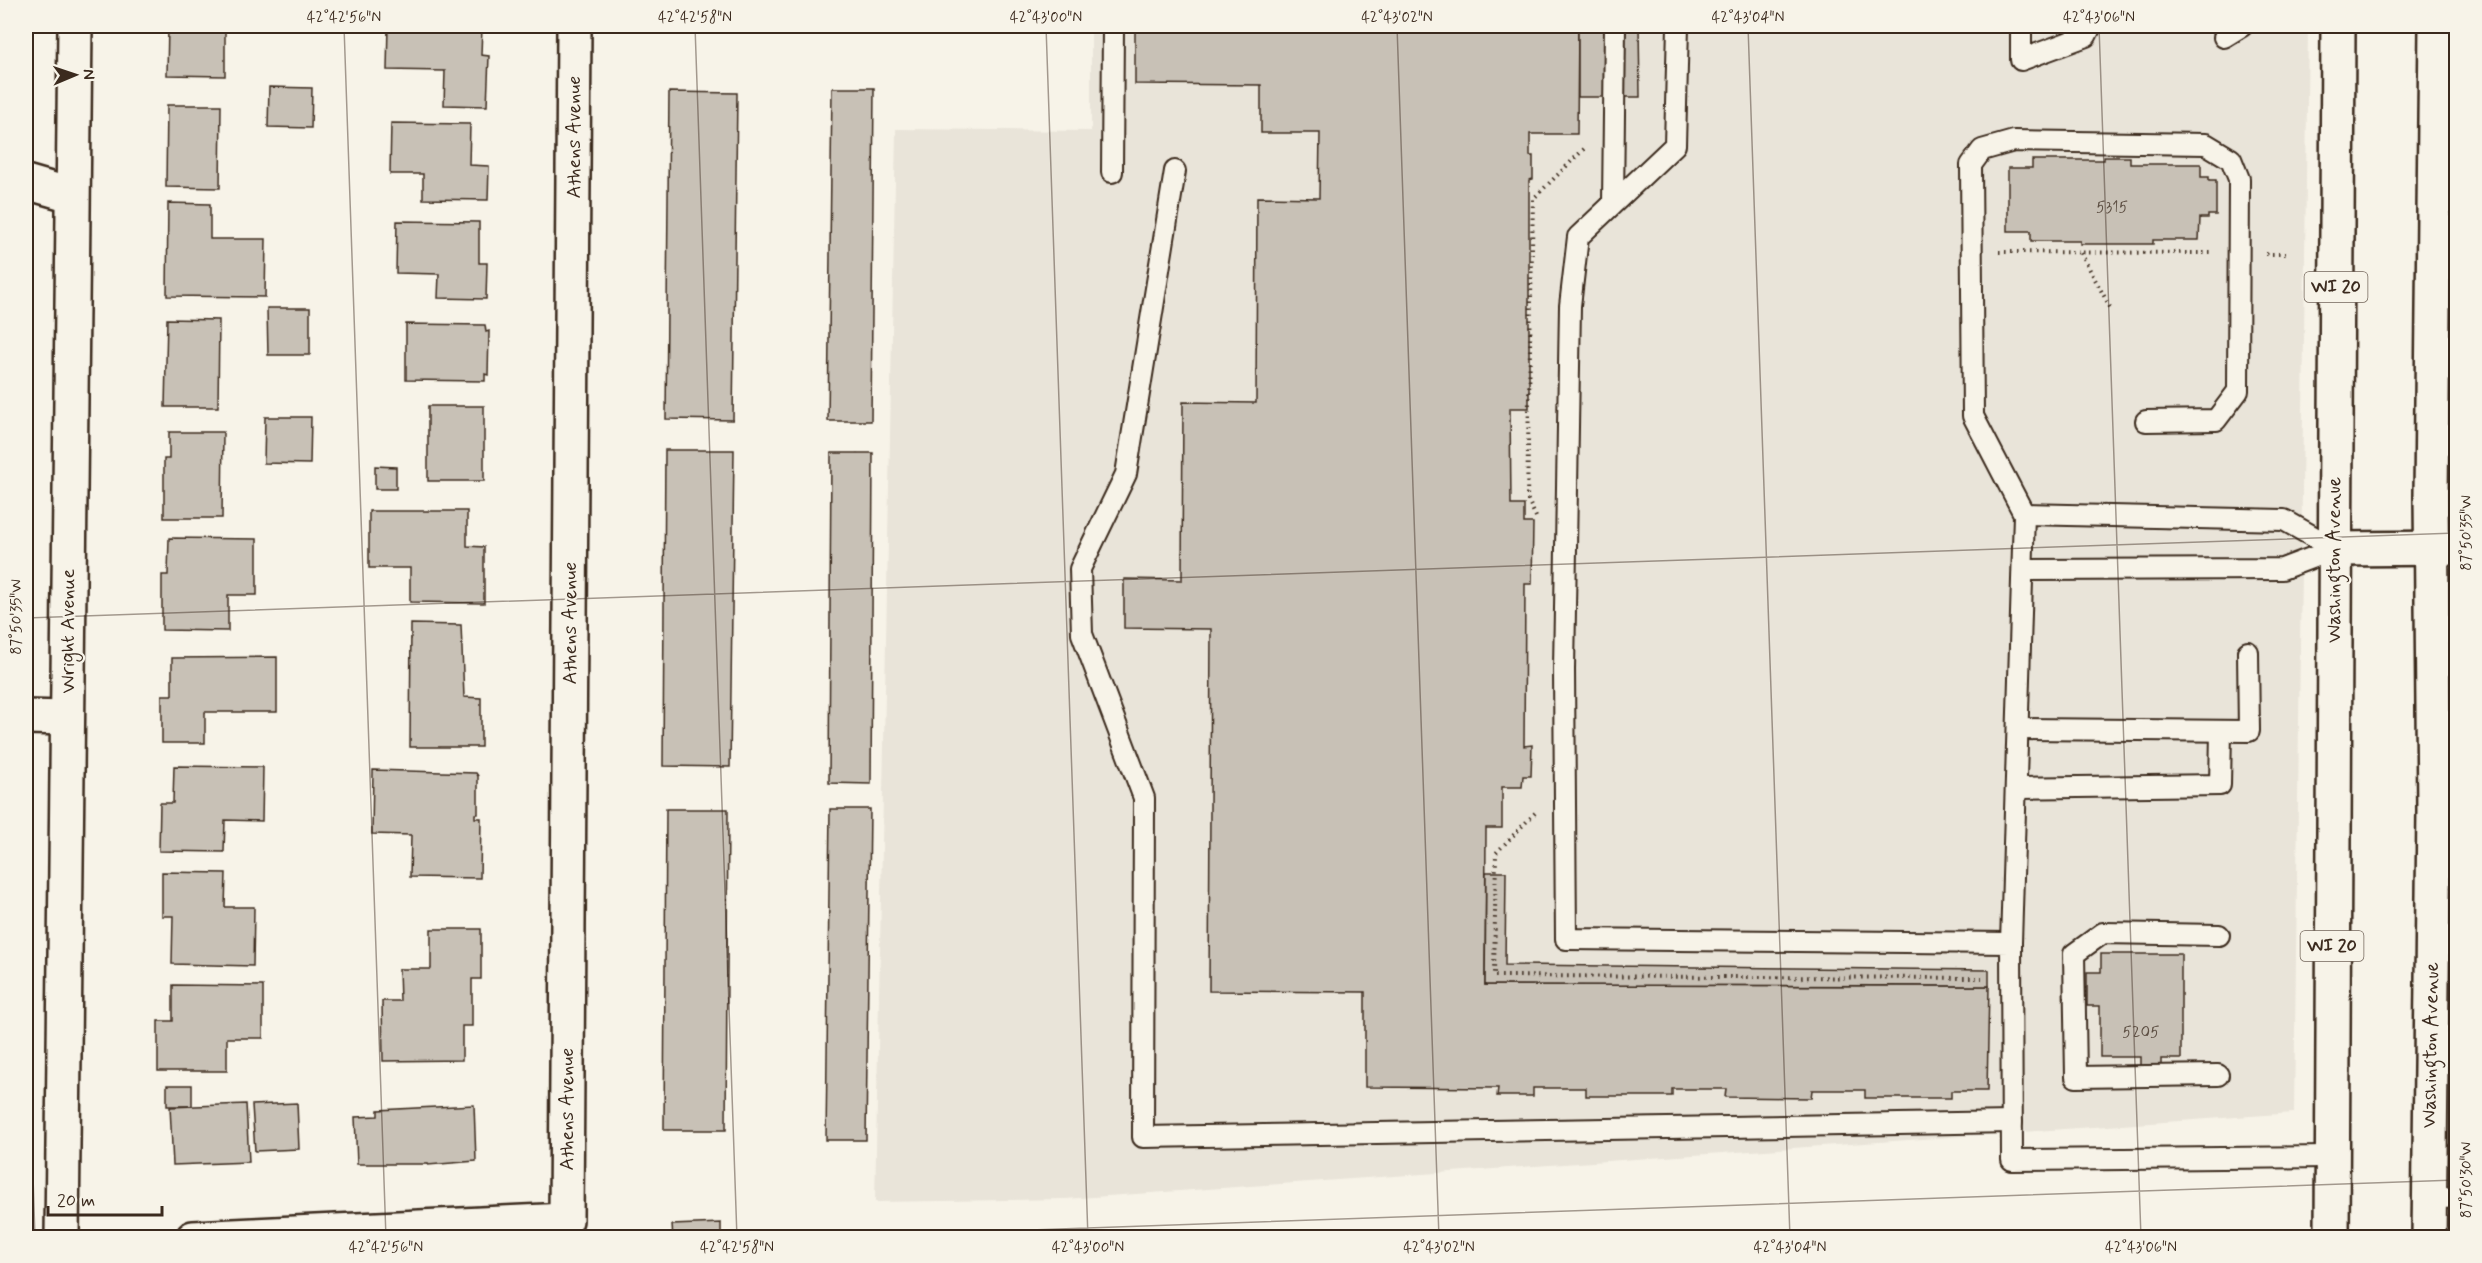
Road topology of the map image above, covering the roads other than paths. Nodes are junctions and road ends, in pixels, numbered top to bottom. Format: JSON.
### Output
{"nodes":[{"id":1,"x":75,"y":26,"type":"edge"},
{"id":2,"x":574,"y":26,"type":"edge"},
{"id":3,"x":1113,"y":26,"type":"edge"},
{"id":4,"x":1615,"y":26,"type":"edge"},
{"id":5,"x":1678,"y":26,"type":"edge"},
{"id":6,"x":2021,"y":26,"type":"edge"},
{"id":7,"x":2091,"y":26,"type":"edge"},
{"id":8,"x":2242,"y":26,"type":"edge"},
{"id":9,"x":2338,"y":26,"type":"edge"},
{"id":10,"x":2436,"y":26,"type":"edge"},
{"id":11,"x":2224,"y":37,"type":"dead end"},
{"id":12,"x":2446,"y":164,"type":"edge"},
{"id":13,"x":1175,"y":171,"type":"dead end"},
{"id":14,"x":1112,"y":172,"type":"dead end"},
{"id":15,"x":26,"y":182,"type":"edge"},
{"id":16,"x":71,"y":195,"type":"junction"},
{"id":17,"x":1612,"y":203,"type":"junction"},
{"id":18,"x":2146,"y":421,"type":"dead end"},
{"id":19,"x":2024,"y":514,"type":"junction"},
{"id":20,"x":2335,"y":549,"type":"junction"},
{"id":21,"x":2444,"y":549,"type":"edge"},
{"id":22,"x":2023,"y":570,"type":"junction"},
{"id":23,"x":2248,"y":652,"type":"dead end"},
{"id":24,"x":26,"y":717,"type":"edge"},
{"id":25,"x":67,"y":718,"type":"junction"},
{"id":26,"x":2018,"y":729,"type":"junction"},
{"id":27,"x":2221,"y":731,"type":"junction"},
{"id":28,"x":2016,"y":788,"type":"junction"},
{"id":29,"x":2445,"y":808,"type":"edge"},
{"id":30,"x":2445,"y":865,"type":"edge"},
{"id":31,"x":2219,"y":935,"type":"dead end"},
{"id":32,"x":2011,"y":942,"type":"junction"},
{"id":33,"x":2218,"y":1075,"type":"dead end"},
{"id":34,"x":2012,"y":1122,"type":"junction"},
{"id":35,"x":2331,"y":1157,"type":"junction"},
{"id":36,"x":2443,"y":1198,"type":"edge"},
{"id":37,"x":62,"y":1238,"type":"edge"},
{"id":38,"x":194,"y":1238,"type":"edge"},
{"id":39,"x":2332,"y":1238,"type":"edge"},
{"id":40,"x":2429,"y":1238,"type":"edge"}],
"edges":[{"from":1,"to":16,"type":"street","name":"Wright Avenue"},
{"from":2,"to":38,"type":"street","name":"Athens Avenue"},
{"from":3,"to":14,"type":"lane"},
{"from":4,"to":17,"type":"lane"},
{"from":5,"to":17,"type":"lane"},
{"from":6,"to":7,"type":"lane"},
{"from":8,"to":11,"type":"lane"},
{"from":9,"to":20,"type":"street","name":"Washington Avenue","number":"WI 20"},
{"from":10,"to":12,"type":"street","name":"Washington Avenue"},
{"from":12,"to":21,"type":"street","name":"Washington Avenue"},
{"from":13,"to":34,"type":"lane"},
{"from":15,"to":16,"type":"street"},
{"from":16,"to":25,"type":"street","name":"Wright Avenue"},
{"from":17,"to":32,"type":"lane"},
{"from":18,"to":19,"type":"lane"},
{"from":19,"to":20,"type":"lane"},
{"from":19,"to":22,"type":"lane"},
{"from":20,"to":21,"type":"street"},
{"from":20,"to":22,"type":"lane"},
{"from":20,"to":35,"type":"street","name":"Washington Avenue","number":"WI 20"},
{"from":21,"to":29,"type":"street","name":"Washington Avenue"},
{"from":22,"to":26,"type":"lane"},
{"from":23,"to":27,"type":"lane"},
{"from":24,"to":25,"type":"street"},
{"from":25,"to":37,"type":"street","name":"Wright Avenue"},
{"from":26,"to":27,"type":"lane"},
{"from":26,"to":28,"type":"lane"},
{"from":27,"to":28,"type":"lane"},
{"from":28,"to":32,"type":"lane"},
{"from":29,"to":30,"type":"street","name":"Washington Avenue"},
{"from":30,"to":36,"type":"street","name":"Washington Avenue"},
{"from":31,"to":33,"type":"lane"},
{"from":32,"to":34,"type":"lane"},
{"from":34,"to":35,"type":"lane"},
{"from":35,"to":39,"type":"street","name":"Washington Avenue","number":"WI 20"},
{"from":36,"to":40,"type":"street","name":"Washington Avenue"}]}
